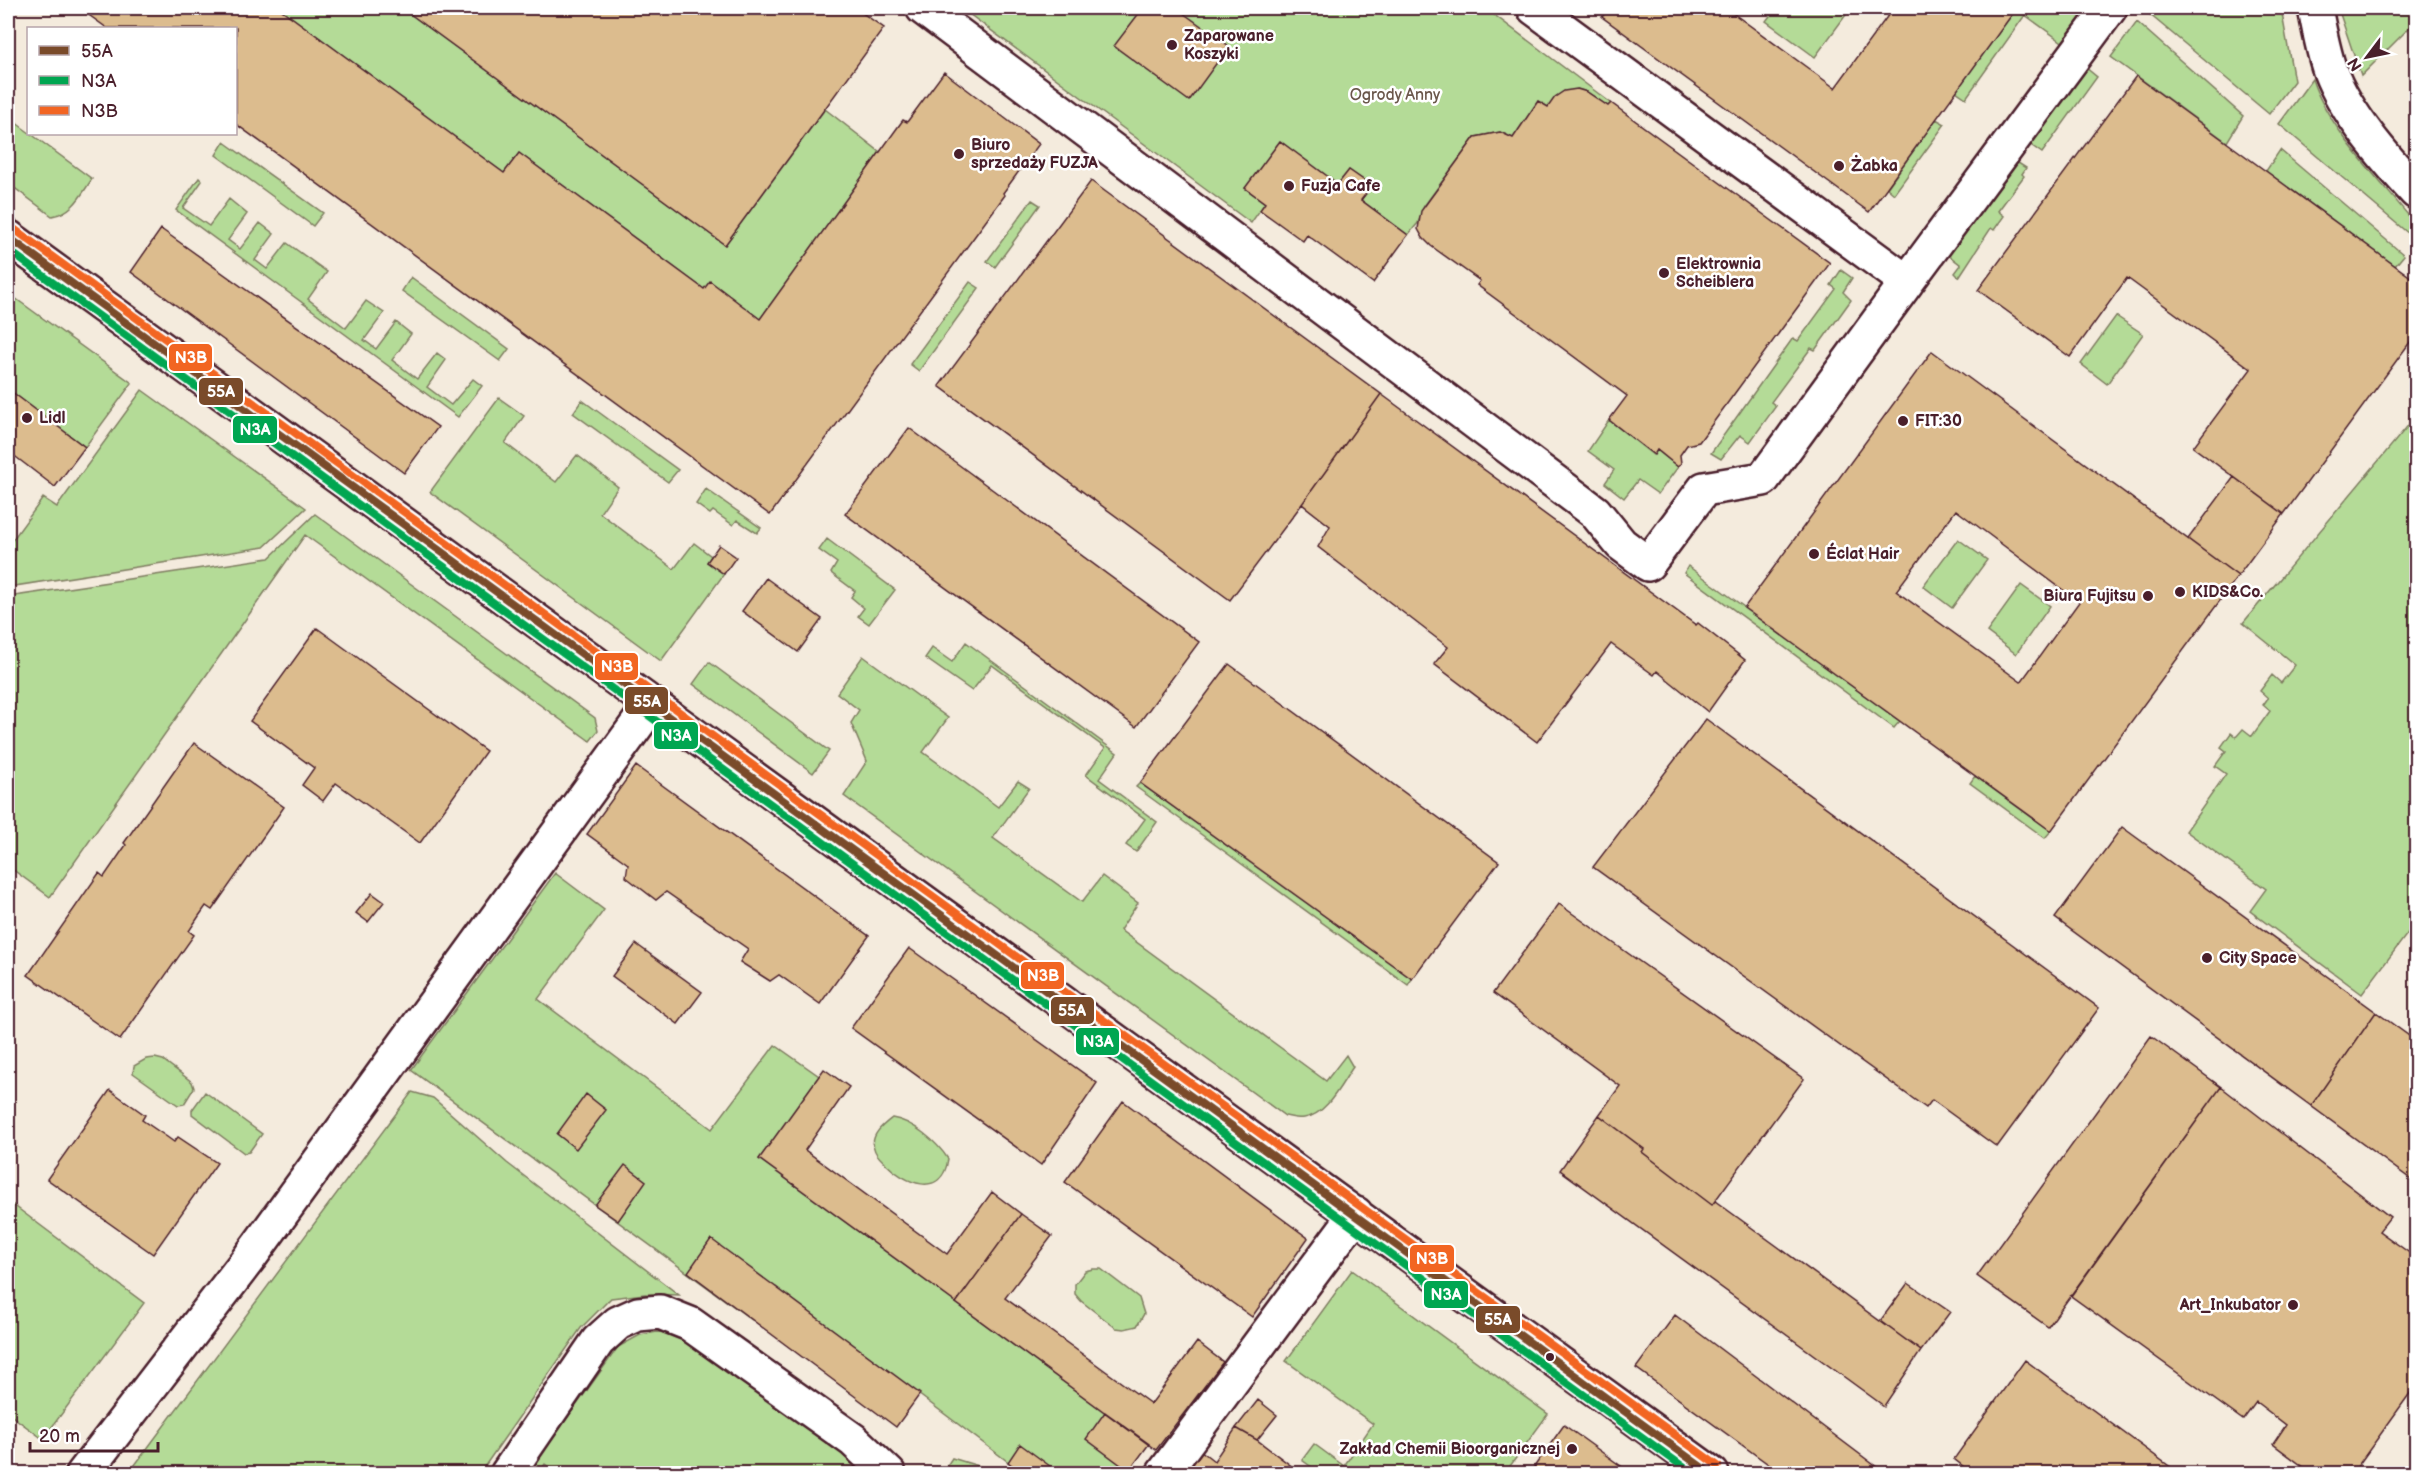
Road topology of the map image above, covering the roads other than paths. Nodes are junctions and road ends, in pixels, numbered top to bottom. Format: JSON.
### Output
{"nodes":[{"id":1,"x":923,"y":8,"type":"edge"},
{"id":2,"x":1534,"y":8,"type":"edge"},
{"id":3,"x":2110,"y":8,"type":"edge"},
{"id":4,"x":2315,"y":8,"type":"edge"},
{"id":5,"x":2416,"y":192,"type":"edge"},
{"id":6,"x":8,"y":237,"type":"edge"},
{"id":7,"x":1907,"y":282,"type":"junction"},
{"id":8,"x":652,"y":704,"type":"junction"},
{"id":9,"x":1356,"y":1214,"type":"junction"},
{"id":10,"x":82,"y":1473,"type":"edge"},
{"id":11,"x":507,"y":1473,"type":"edge"},
{"id":12,"x":889,"y":1473,"type":"edge"},
{"id":13,"x":1163,"y":1473,"type":"edge"},
{"id":14,"x":1712,"y":1473,"type":"edge"}],
"edges":[{"from":1,"to":7,"type":"street"},
{"from":2,"to":7,"type":"street"},
{"from":3,"to":7,"type":"street"},
{"from":4,"to":5,"type":"street"},
{"from":6,"to":8,"type":"street"},
{"from":8,"to":9,"type":"street"},
{"from":8,"to":10,"type":"street"},
{"from":9,"to":13,"type":"street"},
{"from":9,"to":14,"type":"street"},
{"from":11,"to":12,"type":"street"}]}
